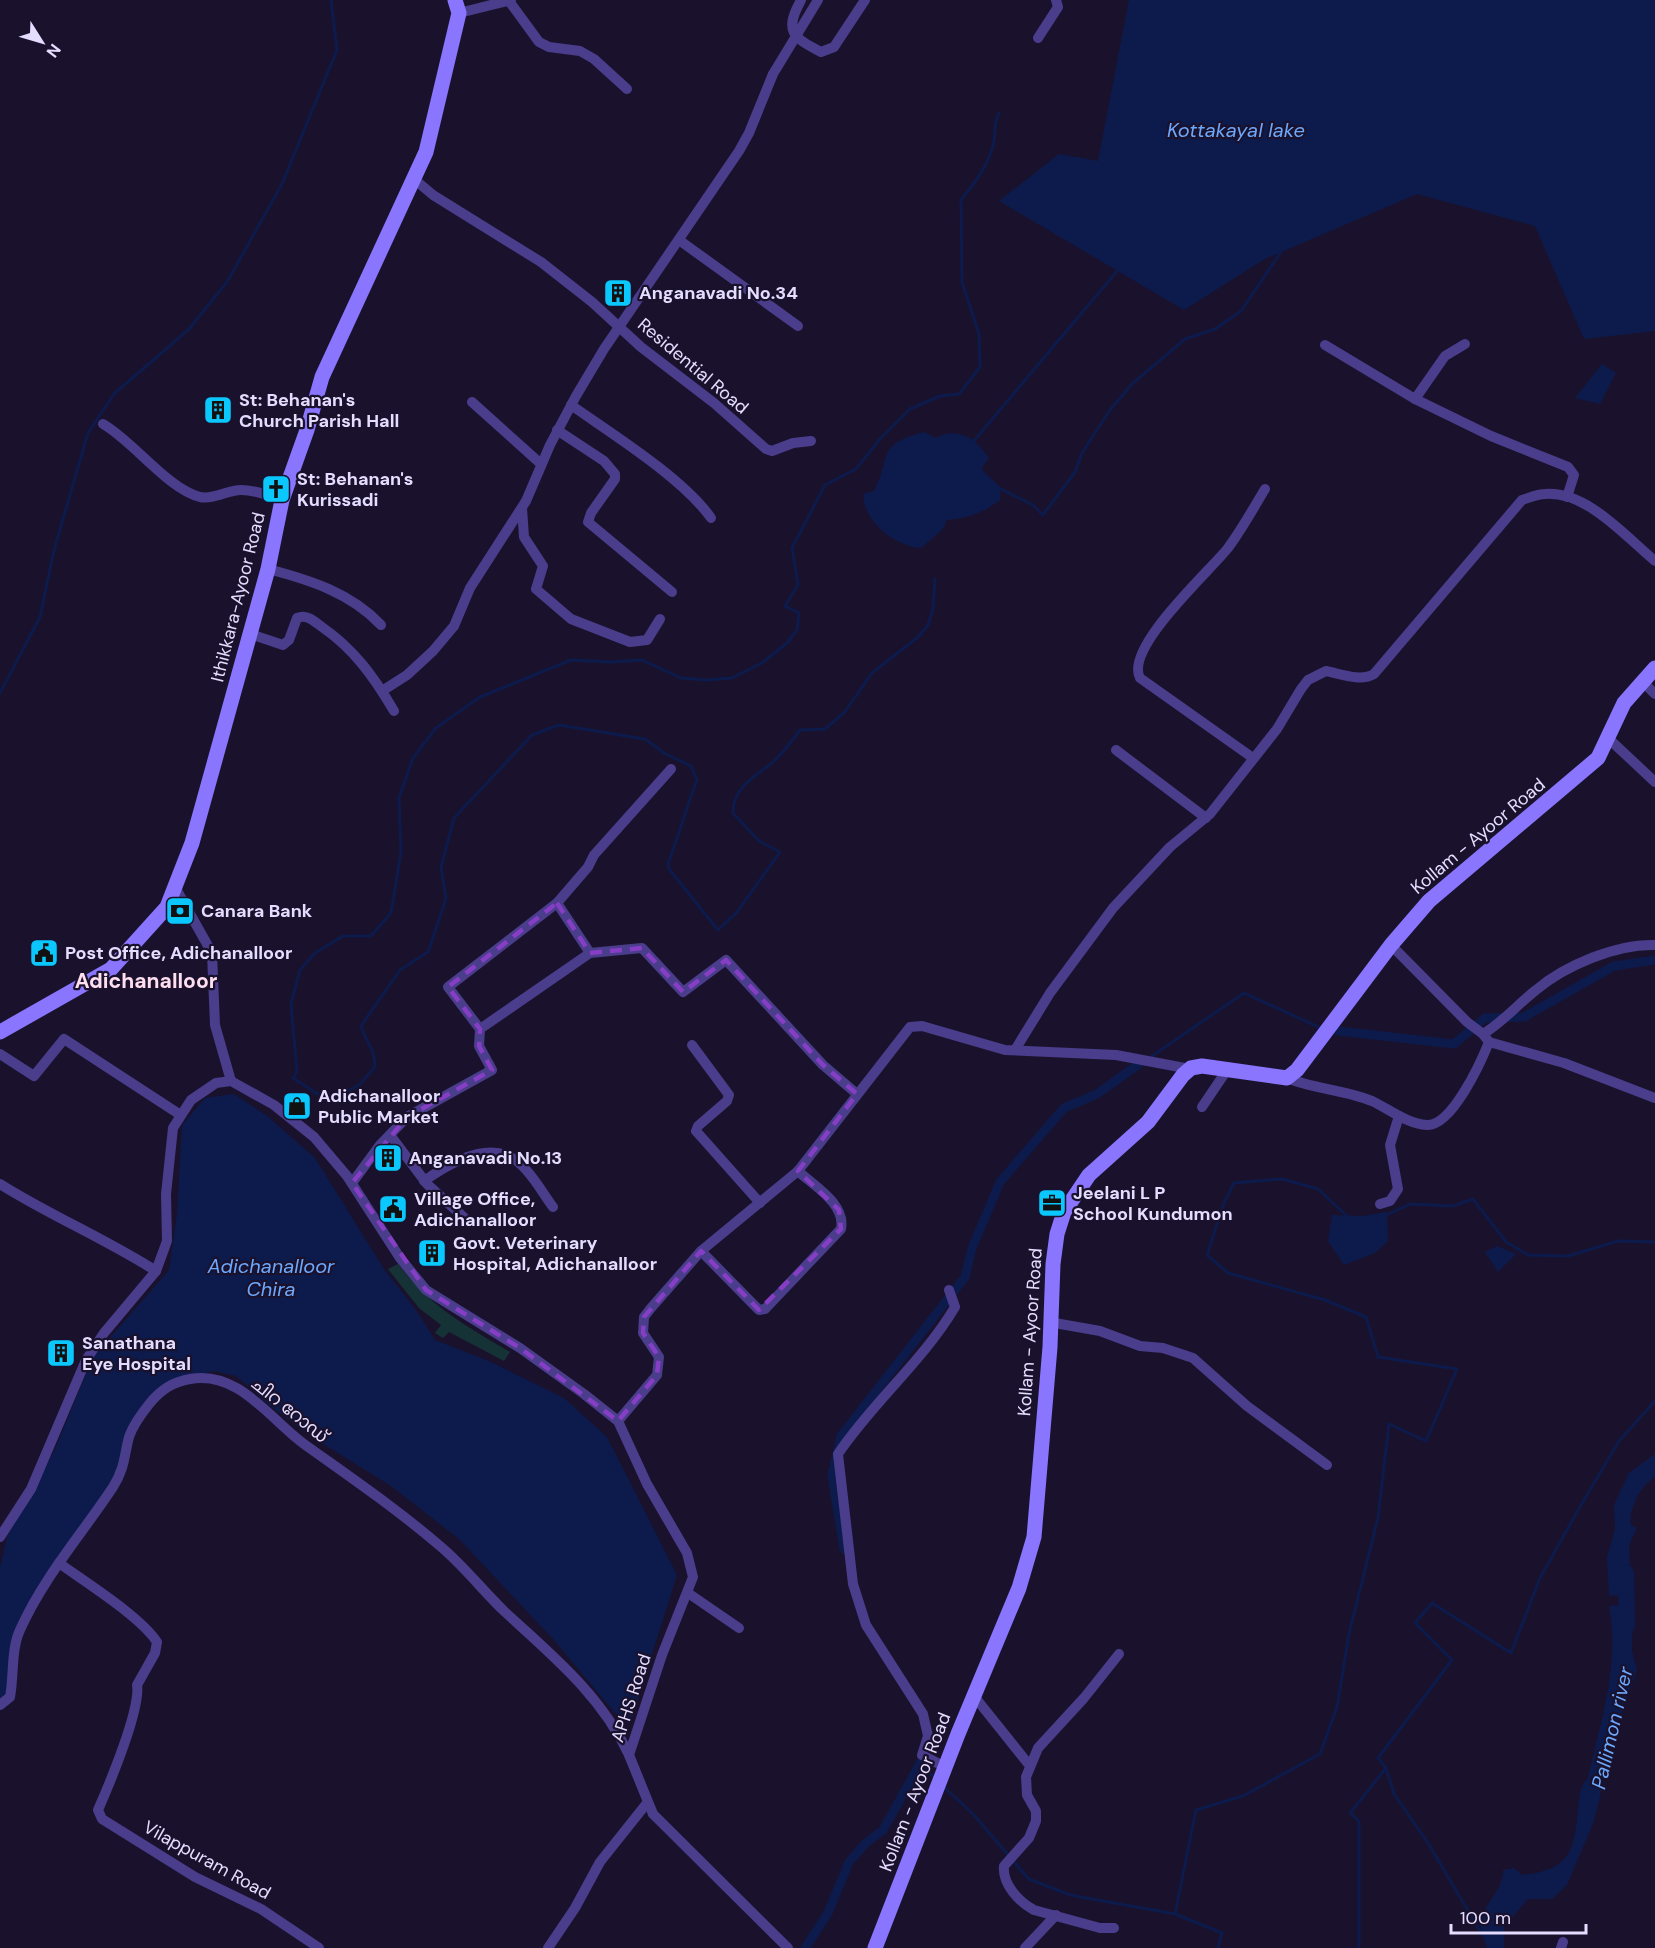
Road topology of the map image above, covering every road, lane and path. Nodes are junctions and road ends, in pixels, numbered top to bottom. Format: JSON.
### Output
{"nodes":[{"id":1,"x":510,"y":0,"type":"edge"},
{"id":2,"x":801,"y":0,"type":"edge"},
{"id":3,"x":818,"y":0,"type":"edge"},
{"id":4,"x":865,"y":0,"type":"edge"},
{"id":5,"x":1056,"y":0,"type":"edge"},
{"id":6,"x":457,"y":7,"type":"edge"},
{"id":7,"x":794,"y":36,"type":"junction"},
{"id":8,"x":1038,"y":38,"type":"dead end"},
{"id":9,"x":627,"y":89,"type":"dead end"},
{"id":10,"x":414,"y":179,"type":"junction"},
{"id":11,"x":679,"y":240,"type":"junction"},
{"id":12,"x":620,"y":326,"type":"junction"},
{"id":13,"x":798,"y":326,"type":"dead end"},
{"id":14,"x":1465,"y":344,"type":"dead end"},
{"id":15,"x":1325,"y":345,"type":"dead end"},
{"id":16,"x":1415,"y":399,"type":"junction"},
{"id":17,"x":472,"y":402,"type":"dead end"},
{"id":18,"x":571,"y":405,"type":"junction"},
{"id":19,"x":103,"y":424,"type":"dead end"},
{"id":20,"x":557,"y":430,"type":"junction"},
{"id":21,"x":811,"y":441,"type":"dead end"},
{"id":22,"x":541,"y":464,"type":"junction"},
{"id":23,"x":1265,"y":489,"type":"dead end"},
{"id":24,"x":1567,"y":497,"type":"junction"},
{"id":25,"x":282,"y":500,"type":"junction"},
{"id":26,"x":522,"y":507,"type":"junction"},
{"id":27,"x":711,"y":518,"type":"dead end"},
{"id":28,"x":1655,"y":561,"type":"edge"},
{"id":29,"x":268,"y":569,"type":"junction"},
{"id":30,"x":672,"y":592,"type":"dead end"},
{"id":31,"x":660,"y":619,"type":"dead end"},
{"id":32,"x":381,"y":625,"type":"dead end"},
{"id":33,"x":250,"y":634,"type":"junction"},
{"id":34,"x":1655,"y":668,"type":"edge"},
{"id":35,"x":1642,"y":681,"type":"junction"},
{"id":36,"x":382,"y":691,"type":"junction"},
{"id":37,"x":1655,"y":694,"type":"edge"},
{"id":38,"x":394,"y":711,"type":"dead end"},
{"id":39,"x":1609,"y":739,"type":"junction"},
{"id":40,"x":1116,"y":750,"type":"dead end"},
{"id":41,"x":1253,"y":758,"type":"junction"},
{"id":42,"x":670,"y":769,"type":"dead end"},
{"id":43,"x":1655,"y":782,"type":"edge"},
{"id":44,"x":1206,"y":818,"type":"junction"},
{"id":45,"x":175,"y":887,"type":"junction"},
{"id":46,"x":557,"y":903,"type":"junction"},
{"id":47,"x":1652,"y":943,"type":"edge"},
{"id":48,"x":1391,"y":945,"type":"junction"},
{"id":49,"x":590,"y":953,"type":"junction"},
{"id":50,"x":480,"y":1029,"type":"junction"},
{"id":51,"x":0,"y":1032,"type":"edge"},
{"id":52,"x":1486,"y":1038,"type":"junction"},
{"id":53,"x":692,"y":1045,"type":"dead end"},
{"id":54,"x":1015,"y":1050,"type":"junction"},
{"id":55,"x":0,"y":1054,"type":"edge"},
{"id":56,"x":1190,"y":1069,"type":"junction"},
{"id":57,"x":1227,"y":1070,"type":"junction"},
{"id":58,"x":1287,"y":1078,"type":"junction"},
{"id":59,"x":231,"y":1081,"type":"junction"},
{"id":60,"x":857,"y":1094,"type":"junction"},
{"id":61,"x":1655,"y":1098,"type":"edge"},
{"id":62,"x":1202,"y":1107,"type":"dead end"},
{"id":63,"x":179,"y":1114,"type":"junction"},
{"id":64,"x":1399,"y":1116,"type":"junction"},
{"id":65,"x":390,"y":1134,"type":"junction"},
{"id":66,"x":798,"y":1172,"type":"junction"},
{"id":67,"x":424,"y":1180,"type":"junction"},
{"id":68,"x":352,"y":1183,"type":"junction"},
{"id":69,"x":0,"y":1184,"type":"edge"},
{"id":70,"x":760,"y":1203,"type":"junction"},
{"id":71,"x":1380,"y":1204,"type":"dead end"},
{"id":72,"x":553,"y":1207,"type":"dead end"},
{"id":73,"x":470,"y":1223,"type":"dead end"},
{"id":74,"x":701,"y":1251,"type":"junction"},
{"id":75,"x":156,"y":1271,"type":"junction"},
{"id":76,"x":949,"y":1290,"type":"dead end"},
{"id":77,"x":1049,"y":1322,"type":"junction"},
{"id":78,"x":618,"y":1421,"type":"junction"},
{"id":79,"x":1327,"y":1465,"type":"dead end"},
{"id":80,"x":1,"y":1534,"type":"edge"},
{"id":81,"x":59,"y":1563,"type":"junction"},
{"id":82,"x":688,"y":1593,"type":"junction"},
{"id":83,"x":739,"y":1628,"type":"dead end"},
{"id":84,"x":1119,"y":1654,"type":"dead end"},
{"id":85,"x":974,"y":1696,"type":"junction"},
{"id":86,"x":0,"y":1705,"type":"edge"},
{"id":87,"x":629,"y":1755,"type":"junction"},
{"id":88,"x":1030,"y":1766,"type":"junction"},
{"id":89,"x":945,"y":1767,"type":"junction"},
{"id":90,"x":647,"y":1803,"type":"junction"},
{"id":91,"x":1056,"y":1915,"type":"junction"},
{"id":92,"x":1114,"y":1928,"type":"dead end"},
{"id":93,"x":319,"y":1948,"type":"edge"},
{"id":94,"x":548,"y":1948,"type":"edge"},
{"id":95,"x":788,"y":1948,"type":"edge"},
{"id":96,"x":875,"y":1948,"type":"edge"},
{"id":97,"x":1024,"y":1948,"type":"edge"}],
"edges":[{"from":1,"to":6,"type":"street"},
{"from":1,"to":9,"type":"street"},
{"from":2,"to":7,"type":"street"},
{"from":3,"to":7,"type":"street"},
{"from":4,"to":7,"type":"street"},
{"from":5,"to":8,"type":"street"},
{"from":6,"to":10,"type":"main road","name":"Ithikkara-Ayoor Road"},
{"from":7,"to":11,"type":"street"},
{"from":10,"to":12,"type":"street","name":"Residential Road"},
{"from":10,"to":25,"type":"main road","name":"Ithikkara-Ayoor Road"},
{"from":11,"to":12,"type":"street"},
{"from":11,"to":13,"type":"street"},
{"from":12,"to":18,"type":"street"},
{"from":12,"to":21,"type":"street","name":"Residential Road"},
{"from":14,"to":16,"type":"street"},
{"from":15,"to":16,"type":"street"},
{"from":16,"to":24,"type":"street"},
{"from":17,"to":22,"type":"street"},
{"from":18,"to":20,"type":"street"},
{"from":18,"to":27,"type":"street"},
{"from":19,"to":25,"type":"street"},
{"from":20,"to":22,"type":"street"},
{"from":20,"to":30,"type":"street"},
{"from":22,"to":26,"type":"street"},
{"from":23,"to":41,"type":"street"},
{"from":24,"to":28,"type":"street"},
{"from":24,"to":41,"type":"street"},
{"from":25,"to":29,"type":"main road","name":"Ithikkara-Ayoor Road"},
{"from":26,"to":31,"type":"street"},
{"from":26,"to":36,"type":"street"},
{"from":29,"to":32,"type":"street"},
{"from":29,"to":33,"type":"main road","name":"Ithikkara-Ayoor Road"},
{"from":33,"to":36,"type":"street"},
{"from":33,"to":45,"type":"main road","name":"Ithikkara-Ayoor Road"},
{"from":34,"to":35,"type":"main road","name":"Kollam - Ayoor Road"},
{"from":35,"to":37,"type":"street"},
{"from":35,"to":39,"type":"main road","name":"Kollam - Ayoor Road"},
{"from":36,"to":38,"type":"street"},
{"from":39,"to":43,"type":"street"},
{"from":39,"to":48,"type":"main road","name":"Kollam - Ayoor Road"},
{"from":40,"to":44,"type":"street"},
{"from":41,"to":44,"type":"street"},
{"from":42,"to":46,"type":"street"},
{"from":44,"to":54,"type":"street"},
{"from":45,"to":51,"type":"main road","name":"Ithikkara-Ayoor Road"},
{"from":45,"to":59,"type":"street"},
{"from":46,"to":49,"type":"street"},
{"from":46,"to":50,"type":"street"},
{"from":47,"to":52,"type":"street"},
{"from":48,"to":52,"type":"street"},
{"from":48,"to":58,"type":"main road","name":"Kollam - Ayoor Road"},
{"from":49,"to":50,"type":"street"},
{"from":49,"to":60,"type":"street"},
{"from":50,"to":65,"type":"street"},
{"from":52,"to":61,"type":"street"},
{"from":52,"to":64,"type":"street"},
{"from":53,"to":70,"type":"street"},
{"from":54,"to":56,"type":"street"},
{"from":54,"to":60,"type":"street"},
{"from":55,"to":63,"type":"street"},
{"from":56,"to":57,"type":"main road"},
{"from":56,"to":77,"type":"main road","name":"Kollam - Ayoor Road"},
{"from":57,"to":58,"type":"main road"},
{"from":57,"to":62,"type":"street"},
{"from":58,"to":64,"type":"street"},
{"from":59,"to":63,"type":"street"},
{"from":59,"to":68,"type":"street"},
{"from":60,"to":66,"type":"street"},
{"from":63,"to":75,"type":"street"},
{"from":64,"to":71,"type":"street"},
{"from":65,"to":67,"type":"street"},
{"from":65,"to":68,"type":"street"},
{"from":66,"to":70,"type":"street"},
{"from":66,"to":74,"type":"street"},
{"from":67,"to":72,"type":"street"},
{"from":67,"to":73,"type":"street"},
{"from":68,"to":78,"type":"street"},
{"from":69,"to":75,"type":"street"},
{"from":70,"to":74,"type":"street"},
{"from":74,"to":78,"type":"street"},
{"from":75,"to":80,"type":"street"},
{"from":76,"to":89,"type":"street"},
{"from":77,"to":79,"type":"street"},
{"from":77,"to":85,"type":"main road","name":"Kollam - Ayoor Road"},
{"from":78,"to":82,"type":"street","name":"APHS Road"},
{"from":81,"to":86,"type":"street","name":"ചിറ റോഡ്"},
{"from":81,"to":87,"type":"street","name":"ചിറ റോഡ്"},
{"from":81,"to":93,"type":"street","name":"Vilappuram Road"},
{"from":82,"to":83,"type":"street"},
{"from":82,"to":87,"type":"street","name":"APHS Road"},
{"from":84,"to":88,"type":"street"},
{"from":85,"to":88,"type":"street"},
{"from":85,"to":89,"type":"main road","name":"Kollam - Ayoor Road"},
{"from":87,"to":90,"type":"street","name":"APHS Road"},
{"from":88,"to":91,"type":"street"},
{"from":89,"to":96,"type":"main road","name":"Kollam - Ayoor Road"},
{"from":90,"to":94,"type":"street"},
{"from":90,"to":95,"type":"street","name":"APHS Road"},
{"from":91,"to":92,"type":"street"},
{"from":91,"to":97,"type":"street"}]}
